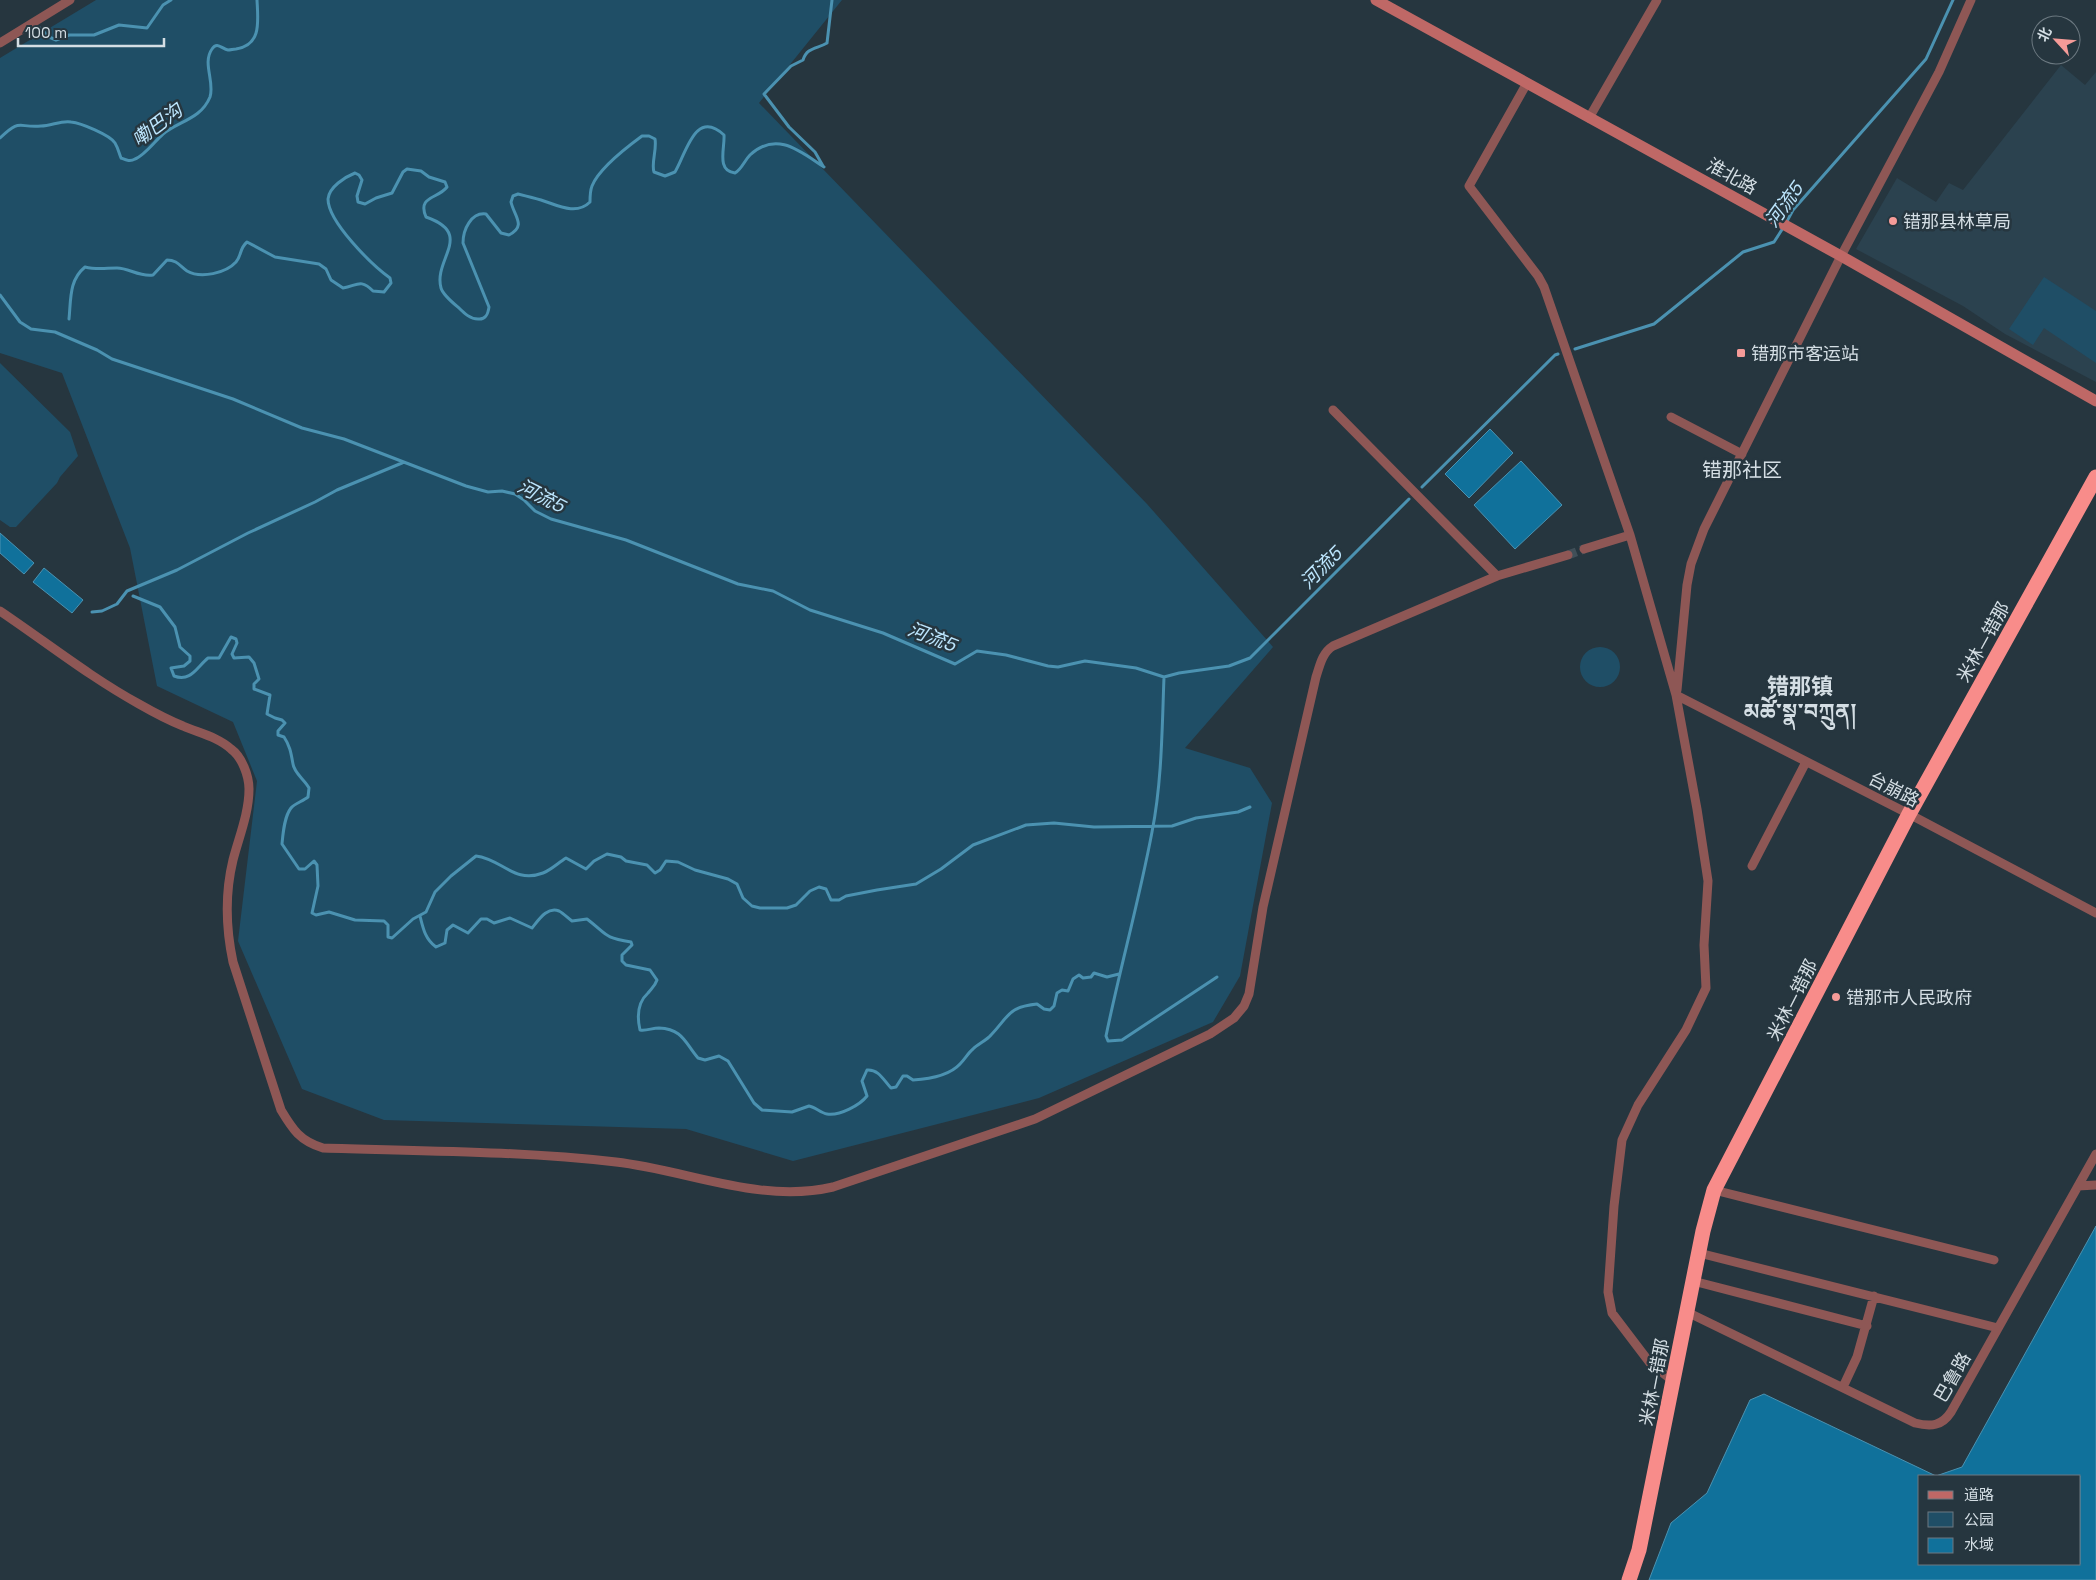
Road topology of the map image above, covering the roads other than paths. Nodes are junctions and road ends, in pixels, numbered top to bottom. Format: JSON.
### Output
{"nodes":[{"id":1,"x":70,"y":0,"type":"edge"},
{"id":2,"x":1376,"y":0,"type":"edge"},
{"id":3,"x":1656,"y":0,"type":"edge"},
{"id":4,"x":1970,"y":0,"type":"edge"},
{"id":5,"x":0,"y":43,"type":"edge"},
{"id":6,"x":1527,"y":83,"type":"junction"},
{"id":7,"x":1589,"y":118,"type":"junction"},
{"id":8,"x":1841,"y":256,"type":"junction"},
{"id":9,"x":2096,"y":401,"type":"edge"},
{"id":10,"x":1333,"y":410,"type":"dead end"},
{"id":11,"x":1671,"y":418,"type":"dead end"},
{"id":12,"x":1742,"y":454,"type":"junction"},
{"id":13,"x":2096,"y":477,"type":"edge"},
{"id":14,"x":1630,"y":535,"type":"junction"},
{"id":15,"x":1584,"y":549,"type":"tunnel mouth"},
{"id":16,"x":1568,"y":555,"type":"tunnel mouth"},
{"id":17,"x":1497,"y":576,"type":"junction"},
{"id":18,"x":0,"y":611,"type":"edge"},
{"id":19,"x":1676,"y":696,"type":"junction"},
{"id":20,"x":1806,"y":762,"type":"junction"},
{"id":21,"x":1909,"y":814,"type":"junction"},
{"id":22,"x":1752,"y":866,"type":"dead end"},
{"id":23,"x":2096,"y":913,"type":"edge"},
{"id":24,"x":2096,"y":1154,"type":"edge"},
{"id":25,"x":2096,"y":1185,"type":"edge"},
{"id":26,"x":2078,"y":1186,"type":"junction"},
{"id":27,"x":1714,"y":1190,"type":"junction"},
{"id":28,"x":1699,"y":1253,"type":"junction"},
{"id":29,"x":1994,"y":1260,"type":"dead end"},
{"id":30,"x":1693,"y":1281,"type":"junction"},
{"id":31,"x":1874,"y":1296,"type":"junction"},
{"id":32,"x":1687,"y":1312,"type":"junction"},
{"id":33,"x":1866,"y":1326,"type":"junction"},
{"id":34,"x":1998,"y":1328,"type":"junction"},
{"id":35,"x":1673,"y":1381,"type":"junction"},
{"id":36,"x":1843,"y":1387,"type":"junction"},
{"id":37,"x":1629,"y":1580,"type":"edge"}],
"edges":[{"from":1,"to":5,"type":"street"},
{"from":2,"to":6,"type":"street","name":"淮北路"},
{"from":3,"to":7,"type":"street"},
{"from":4,"to":8,"type":"street"},
{"from":6,"to":7,"type":"street","name":"淮北路"},
{"from":6,"to":14,"type":"street"},
{"from":7,"to":8,"type":"street","name":"淮北路"},
{"from":8,"to":9,"type":"street","name":"淮北路"},
{"from":8,"to":12,"type":"street"},
{"from":10,"to":17,"type":"street"},
{"from":11,"to":12,"type":"street"},
{"from":12,"to":19,"type":"street"},
{"from":13,"to":21,"type":"highway","name":"米林—错那"},
{"from":14,"to":15,"type":"street"},
{"from":14,"to":19,"type":"street"},
{"from":16,"to":17,"type":"street"},
{"from":17,"to":18,"type":"street"},
{"from":19,"to":20,"type":"street","name":"台崩路"},
{"from":19,"to":35,"type":"street"},
{"from":20,"to":21,"type":"street","name":"台崩路"},
{"from":20,"to":22,"type":"street"},
{"from":21,"to":23,"type":"street","name":"台崩路"},
{"from":21,"to":27,"type":"highway","name":"米林—错那"},
{"from":24,"to":26,"type":"street","name":"巴鲁路"},
{"from":25,"to":26,"type":"street"},
{"from":26,"to":34,"type":"street","name":"巴鲁路"},
{"from":27,"to":28,"type":"highway","name":"米林—错那"},
{"from":27,"to":29,"type":"street"},
{"from":28,"to":30,"type":"highway","name":"米林—错那"},
{"from":28,"to":31,"type":"street"},
{"from":30,"to":32,"type":"highway","name":"米林—错那"},
{"from":30,"to":33,"type":"street"},
{"from":31,"to":33,"type":"street"},
{"from":31,"to":34,"type":"street"},
{"from":32,"to":35,"type":"highway","name":"米林—错那"},
{"from":32,"to":36,"type":"street","name":"巴鲁路"},
{"from":33,"to":36,"type":"street"},
{"from":34,"to":36,"type":"street","name":"巴鲁路"},
{"from":35,"to":37,"type":"highway","name":"米林—错那"}]}
